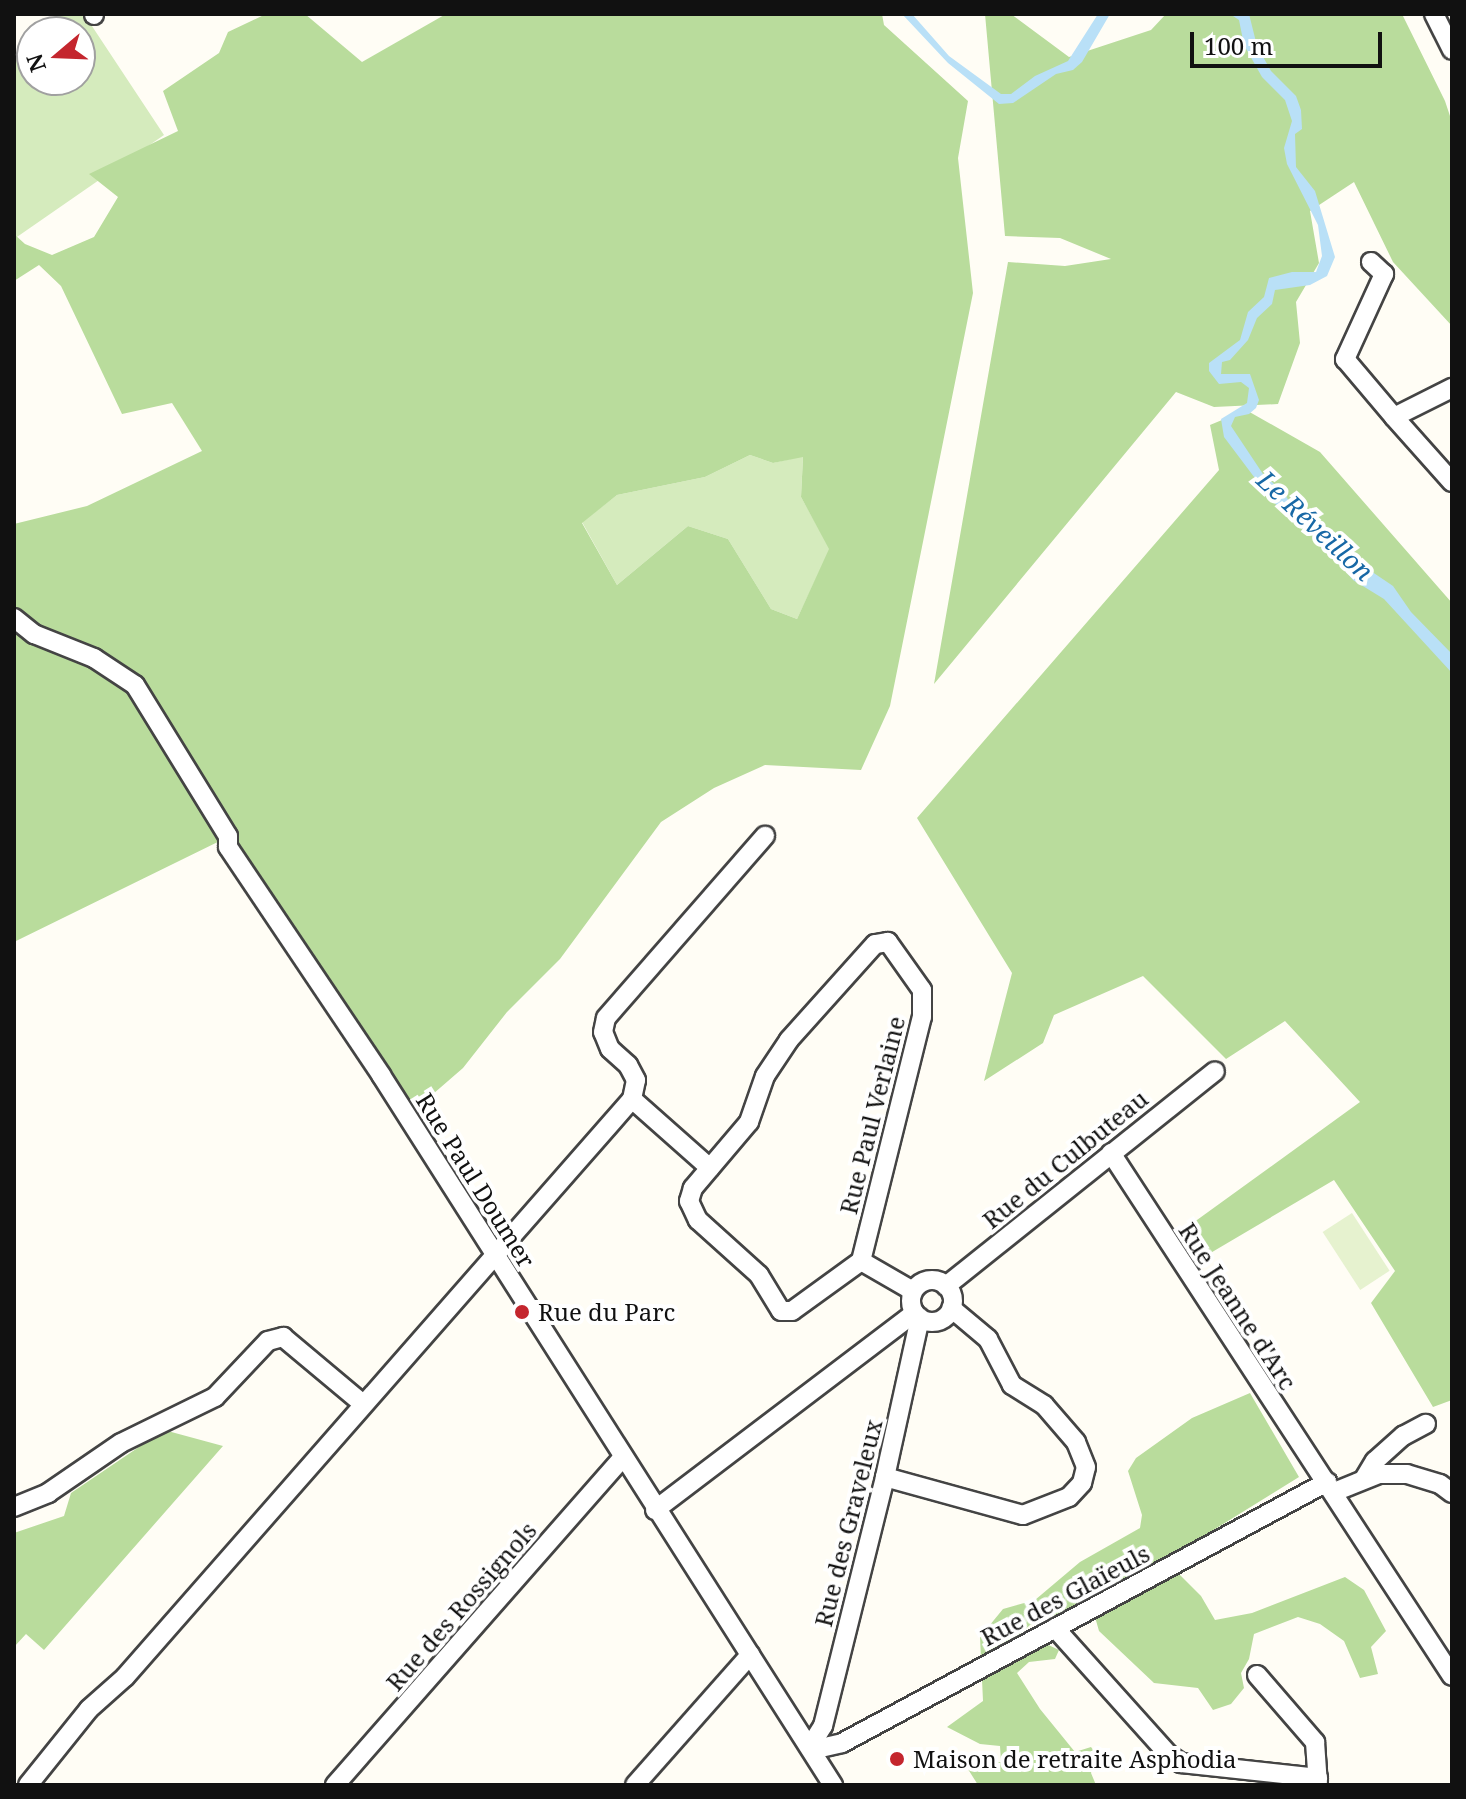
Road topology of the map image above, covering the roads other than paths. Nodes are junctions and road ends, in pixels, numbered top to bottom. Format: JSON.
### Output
{"nodes":[{"id":1,"x":1434,"y":14,"type":"edge"},
{"id":2,"x":1452,"y":50,"type":"edge"},
{"id":3,"x":1371,"y":262,"type":"dead end"},
{"id":4,"x":1452,"y":388,"type":"edge"},
{"id":5,"x":1394,"y":417,"type":"junction"},
{"id":6,"x":1452,"y":482,"type":"edge"},
{"id":7,"x":14,"y":618,"type":"edge"},
{"id":8,"x":765,"y":836,"type":"dead end"},
{"id":9,"x":1215,"y":1071,"type":"dead end"},
{"id":10,"x":632,"y":1099,"type":"junction"},
{"id":11,"x":1111,"y":1153,"type":"junction"},
{"id":12,"x":710,"y":1168,"type":"junction"},
{"id":13,"x":496,"y":1258,"type":"junction"},
{"id":14,"x":861,"y":1261,"type":"junction"},
{"id":15,"x":946,"y":1286,"type":"junction"},
{"id":16,"x":913,"y":1291,"type":"junction"},
{"id":17,"x":951,"y":1308,"type":"junction"},
{"id":18,"x":917,"y":1316,"type":"junction"},
{"id":19,"x":362,"y":1403,"type":"junction"},
{"id":20,"x":1426,"y":1424,"type":"dead end"},
{"id":21,"x":622,"y":1458,"type":"junction"},
{"id":22,"x":885,"y":1477,"type":"junction"},
{"id":23,"x":1364,"y":1479,"type":"junction"},
{"id":24,"x":1331,"y":1487,"type":"junction"},
{"id":25,"x":1452,"y":1493,"type":"edge"},
{"id":26,"x":14,"y":1507,"type":"edge"},
{"id":27,"x":655,"y":1510,"type":"junction"},
{"id":28,"x":1055,"y":1628,"type":"junction"},
{"id":29,"x":750,"y":1655,"type":"junction"},
{"id":30,"x":1257,"y":1675,"type":"dead end"},
{"id":31,"x":1452,"y":1676,"type":"edge"},
{"id":32,"x":815,"y":1741,"type":"junction"},
{"id":33,"x":1318,"y":1782,"type":"edge"},
{"id":34,"x":28,"y":1785,"type":"edge"},
{"id":35,"x":335,"y":1785,"type":"edge"},
{"id":36,"x":635,"y":1785,"type":"edge"},
{"id":37,"x":833,"y":1785,"type":"edge"}],
"edges":[{"from":1,"to":2,"type":"street"},
{"from":3,"to":5,"type":"street"},
{"from":4,"to":5,"type":"street"},
{"from":5,"to":6,"type":"street"},
{"from":7,"to":13,"type":"street","name":"Rue Paul Doumer"},
{"from":8,"to":10,"type":"street"},
{"from":9,"to":11,"type":"street","name":"Rue du Culbuteau"},
{"from":10,"to":12,"type":"street"},
{"from":10,"to":13,"type":"street"},
{"from":11,"to":15,"type":"street","name":"Rue du Culbuteau"},
{"from":11,"to":24,"type":"street","name":"Rue Jeanne d'Arc"},
{"from":12,"to":14,"type":"street","name":"Rue Paul Verlaine"},
{"from":12,"to":14,"type":"street","name":"Rue Paul Verlaine"},
{"from":13,"to":19,"type":"street"},
{"from":13,"to":21,"type":"street","name":"Rue Paul Doumer"},
{"from":14,"to":16,"type":"street"},
{"from":15,"to":16,"type":"street"},
{"from":15,"to":17,"type":"street"},
{"from":16,"to":18,"type":"street"},
{"from":17,"to":18,"type":"street"},
{"from":17,"to":22,"type":"street"},
{"from":18,"to":22,"type":"street","name":"Rue des Graveleux"},
{"from":18,"to":27,"type":"street"},
{"from":19,"to":26,"type":"street"},
{"from":19,"to":34,"type":"street"},
{"from":20,"to":23,"type":"street"},
{"from":21,"to":27,"type":"street","name":"Rue Paul Doumer"},
{"from":21,"to":35,"type":"street","name":"Rue des Rossignols"},
{"from":22,"to":32,"type":"street","name":"Rue des Graveleux"},
{"from":23,"to":24,"type":"street","name":"Rue des Glaïeuls"},
{"from":23,"to":25,"type":"street"},
{"from":24,"to":28,"type":"street","name":"Rue des Glaïeuls"},
{"from":24,"to":31,"type":"street","name":"Rue Jeanne d'Arc"},
{"from":27,"to":29,"type":"street","name":"Rue Paul Doumer"},
{"from":28,"to":32,"type":"street","name":"Rue des Glaïeuls"},
{"from":28,"to":33,"type":"street"},
{"from":29,"to":32,"type":"street","name":"Rue Paul Doumer"},
{"from":29,"to":36,"type":"street"},
{"from":30,"to":33,"type":"street"},
{"from":32,"to":37,"type":"street","name":"Rue Paul Doumer"}]}
